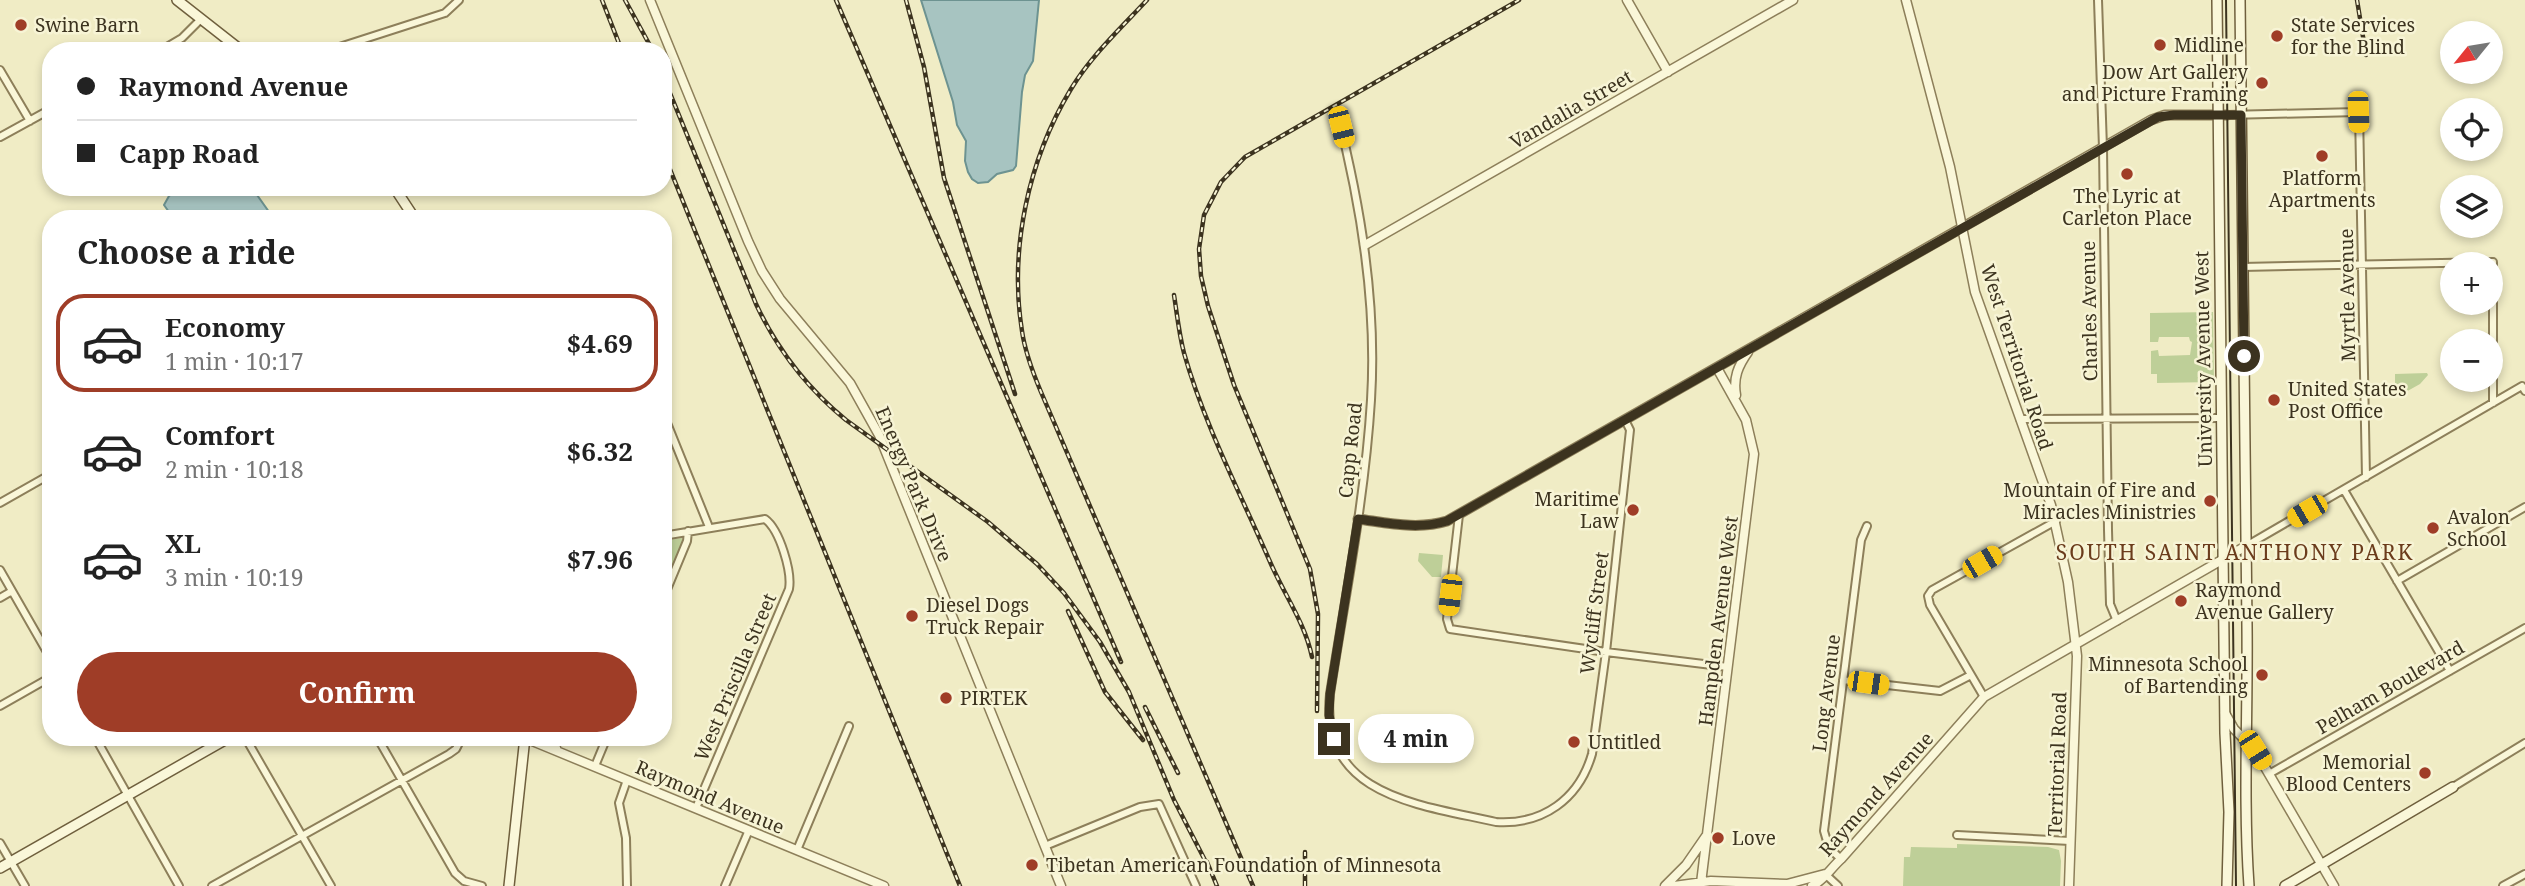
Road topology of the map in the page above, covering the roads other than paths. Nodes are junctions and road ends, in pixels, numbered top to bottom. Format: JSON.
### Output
{"nodes":[{"id":1,"x":177,"y":0,"type":"edge"},
{"id":2,"x":459,"y":0,"type":"edge"},
{"id":3,"x":650,"y":0,"type":"edge"},
{"id":4,"x":1627,"y":0,"type":"edge"},
{"id":5,"x":1793,"y":0,"type":"edge"},
{"id":6,"x":1906,"y":0,"type":"edge"},
{"id":7,"x":2098,"y":0,"type":"edge"},
{"id":8,"x":2217,"y":0,"type":"edge"},
{"id":9,"x":2240,"y":0,"type":"edge"},
{"id":10,"x":201,"y":19,"type":"junction"},
{"id":11,"x":176,"y":42,"type":"edge"},
{"id":12,"x":230,"y":42,"type":"edge"},
{"id":13,"x":355,"y":42,"type":"edge"},
{"id":14,"x":667,"y":42,"type":"edge"},
{"id":15,"x":672,"y":54,"type":"edge"},
{"id":16,"x":0,"y":70,"type":"edge"},
{"id":17,"x":1668,"y":72,"type":"junction"},
{"id":18,"x":1337,"y":112,"type":"dead end"},
{"id":19,"x":42,"y":114,"type":"edge"},
{"id":20,"x":2223,"y":115,"type":"junction"},
{"id":21,"x":2241,"y":115,"type":"junction"},
{"id":22,"x":30,"y":121,"type":"junction"},
{"id":23,"x":0,"y":137,"type":"edge"},
{"id":24,"x":2103,"y":148,"type":"junction"},
{"id":25,"x":1962,"y":228,"type":"junction"},
{"id":26,"x":1365,"y":245,"type":"junction"},
{"id":27,"x":2362,"y":265,"type":"junction"},
{"id":28,"x":2242,"y":267,"type":"junction"},
{"id":29,"x":1752,"y":347,"type":"junction"},
{"id":30,"x":1717,"y":368,"type":"junction"},
{"id":31,"x":2524,"y":388,"type":"edge"},
{"id":32,"x":1736,"y":401,"type":"junction"},
{"id":33,"x":2493,"y":403,"type":"junction"},
{"id":34,"x":2221,"y":418,"type":"junction"},
{"id":35,"x":2020,"y":419,"type":"junction"},
{"id":36,"x":2106,"y":419,"type":"junction"},
{"id":37,"x":1625,"y":420,"type":"junction"},
{"id":38,"x":672,"y":435,"type":"edge"},
{"id":39,"x":2366,"y":477,"type":"junction"},
{"id":40,"x":42,"y":479,"type":"edge"},
{"id":41,"x":2344,"y":490,"type":"junction"},
{"id":42,"x":0,"y":503,"type":"edge"},
{"id":43,"x":2525,"y":508,"type":"edge"},
{"id":44,"x":1459,"y":515,"type":"junction"},
{"id":45,"x":1358,"y":519,"type":"junction"},
{"id":46,"x":2056,"y":520,"type":"junction"},
{"id":47,"x":1867,"y":526,"type":"dead end"},
{"id":48,"x":709,"y":527,"type":"junction"},
{"id":49,"x":688,"y":531,"type":"junction"},
{"id":50,"x":672,"y":534,"type":"edge"},
{"id":51,"x":2246,"y":546,"type":"junction"},
{"id":52,"x":2224,"y":559,"type":"junction"},
{"id":53,"x":0,"y":570,"type":"edge"},
{"id":54,"x":672,"y":577,"type":"edge"},
{"id":55,"x":2397,"y":581,"type":"junction"},
{"id":56,"x":12,"y":591,"type":"junction"},
{"id":57,"x":0,"y":598,"type":"edge"},
{"id":58,"x":2117,"y":621,"type":"junction"},
{"id":59,"x":2525,"y":628,"type":"edge"},
{"id":60,"x":42,"y":643,"type":"edge"},
{"id":61,"x":2076,"y":643,"type":"junction"},
{"id":62,"x":1606,"y":652,"type":"junction"},
{"id":63,"x":1728,"y":667,"type":"junction"},
{"id":64,"x":2450,"y":671,"type":"junction"},
{"id":65,"x":1971,"y":675,"type":"junction"},
{"id":66,"x":1843,"y":680,"type":"junction"},
{"id":67,"x":42,"y":682,"type":"edge"},
{"id":68,"x":1984,"y":697,"type":"junction"},
{"id":69,"x":0,"y":706,"type":"edge"},
{"id":70,"x":2225,"y":713,"type":"junction"},
{"id":71,"x":849,"y":726,"type":"dead end"},
{"id":72,"x":2246,"y":740,"type":"junction"},
{"id":73,"x":2525,"y":743,"type":"edge"},
{"id":74,"x":100,"y":746,"type":"edge"},
{"id":75,"x":214,"y":746,"type":"edge"},
{"id":76,"x":250,"y":746,"type":"edge"},
{"id":77,"x":383,"y":746,"type":"edge"},
{"id":78,"x":457,"y":746,"type":"edge"},
{"id":79,"x":523,"y":746,"type":"edge"},
{"id":80,"x":546,"y":746,"type":"edge"},
{"id":81,"x":555,"y":746,"type":"edge"},
{"id":82,"x":603,"y":746,"type":"edge"},
{"id":83,"x":561,"y":752,"type":"junction"},
{"id":84,"x":595,"y":766,"type":"junction"},
{"id":85,"x":2270,"y":774,"type":"junction"},
{"id":86,"x":403,"y":779,"type":"junction"},
{"id":87,"x":627,"y":780,"type":"junction"},
{"id":88,"x":2453,"y":787,"type":"joint"},
{"id":89,"x":128,"y":795,"type":"junction"},
{"id":90,"x":1563,"y":802,"type":"joint"},
{"id":91,"x":696,"y":808,"type":"junction"},
{"id":92,"x":749,"y":830,"type":"junction"},
{"id":93,"x":1708,"y":833,"type":"junction"},
{"id":94,"x":302,"y":834,"type":"junction"},
{"id":95,"x":1957,"y":835,"type":"dead end"},
{"id":96,"x":2070,"y":841,"type":"junction"},
{"id":97,"x":0,"y":843,"type":"edge"},
{"id":98,"x":1045,"y":846,"type":"junction"},
{"id":99,"x":797,"y":850,"type":"junction"},
{"id":100,"x":1841,"y":859,"type":"junction"},
{"id":101,"x":10,"y":862,"type":"junction"},
{"id":102,"x":2322,"y":864,"type":"junction"},
{"id":103,"x":0,"y":868,"type":"edge"},
{"id":104,"x":1825,"y":874,"type":"junction"},
{"id":105,"x":2525,"y":874,"type":"edge"},
{"id":106,"x":2333,"y":883,"type":"edge"},
{"id":107,"x":1703,"y":885,"type":"edge"},
{"id":108,"x":1776,"y":885,"type":"edge"},
{"id":109,"x":25,"y":886,"type":"edge"},
{"id":110,"x":179,"y":886,"type":"edge"},
{"id":111,"x":212,"y":886,"type":"edge"},
{"id":112,"x":331,"y":886,"type":"edge"},
{"id":113,"x":482,"y":886,"type":"edge"},
{"id":114,"x":509,"y":886,"type":"edge"},
{"id":115,"x":627,"y":886,"type":"edge"},
{"id":116,"x":725,"y":886,"type":"edge"},
{"id":117,"x":884,"y":886,"type":"edge"},
{"id":118,"x":1061,"y":886,"type":"edge"},
{"id":119,"x":1196,"y":886,"type":"edge"},
{"id":120,"x":1665,"y":886,"type":"edge"},
{"id":121,"x":1674,"y":886,"type":"edge"},
{"id":122,"x":1812,"y":886,"type":"edge"},
{"id":123,"x":1839,"y":886,"type":"edge"},
{"id":124,"x":2068,"y":886,"type":"edge"},
{"id":125,"x":2227,"y":886,"type":"edge"},
{"id":126,"x":2249,"y":886,"type":"edge"},
{"id":127,"x":2285,"y":886,"type":"edge"},
{"id":128,"x":2503,"y":886,"type":"edge"}],
"edges":[{"from":1,"to":10,"type":"main road"},
{"from":2,"to":13,"type":"street"},
{"from":3,"to":14,"type":"street","name":"Energy Park Drive"},
{"from":4,"to":17,"type":"street"},
{"from":5,"to":17,"type":"street","name":"Vandalia Street"},
{"from":6,"to":25,"type":"street","name":"West Territorial Road"},
{"from":7,"to":24,"type":"street","name":"Charles Avenue"},
{"from":8,"to":20,"type":"main road","name":"University Avenue West"},
{"from":9,"to":21,"type":"main road","name":"University Avenue West"},
{"from":10,"to":11,"type":"street"},
{"from":10,"to":12,"type":"main road"},
{"from":15,"to":98,"type":"street","name":"Energy Park Drive"},
{"from":16,"to":22,"type":"street"},
{"from":17,"to":26,"type":"street","name":"Vandalia Street"},
{"from":18,"to":26,"type":"street","name":"Capp Road"},
{"from":19,"to":22,"type":"street"},
{"from":20,"to":21,"type":"street"},
{"from":20,"to":24,"type":"street"},
{"from":20,"to":34,"type":"main road","name":"University Avenue West"},
{"from":21,"to":27,"type":"street","name":"Myrtle Avenue"},
{"from":21,"to":28,"type":"main road","name":"University Avenue West"},
{"from":22,"to":23,"type":"street"},
{"from":24,"to":25,"type":"street"},
{"from":24,"to":36,"type":"street","name":"Charles Avenue"},
{"from":25,"to":29,"type":"street"},
{"from":25,"to":35,"type":"street","name":"West Territorial Road"},
{"from":26,"to":45,"type":"street","name":"Capp Road"},
{"from":27,"to":28,"type":"street"},
{"from":27,"to":33,"type":"street"},
{"from":27,"to":39,"type":"street","name":"Myrtle Avenue"},
{"from":28,"to":51,"type":"main road","name":"University Avenue West"},
{"from":29,"to":30,"type":"street"},
{"from":29,"to":32,"type":"street"},
{"from":30,"to":32,"type":"street","name":"Hampden Avenue West"},
{"from":30,"to":37,"type":"street"},
{"from":31,"to":33,"type":"street","name":"Raymond Avenue"},
{"from":32,"to":63,"type":"street","name":"Hampden Avenue West"},
{"from":33,"to":39,"type":"street","name":"Raymond Avenue"},
{"from":34,"to":36,"type":"street"},
{"from":34,"to":52,"type":"main road","name":"University Avenue West"},
{"from":35,"to":36,"type":"street"},
{"from":35,"to":46,"type":"street","name":"West Territorial Road"},
{"from":36,"to":58,"type":"street","name":"Charles Avenue"},
{"from":37,"to":44,"type":"street"},
{"from":37,"to":62,"type":"street","name":"Wycliff Street"},
{"from":38,"to":48,"type":"street"},
{"from":39,"to":41,"type":"street","name":"Raymond Avenue"},
{"from":40,"to":42,"type":"street"},
{"from":41,"to":51,"type":"street","name":"Raymond Avenue"},
{"from":41,"to":55,"type":"street"},
{"from":43,"to":55,"type":"street"},
{"from":44,"to":45,"type":"street"},
{"from":44,"to":62,"type":"street"},
{"from":45,"to":90,"type":"street","name":"Capp Road"},
{"from":46,"to":61,"type":"street","name":"West Territorial Road"},
{"from":46,"to":65,"type":"street"},
{"from":47,"to":66,"type":"street","name":"Long Avenue"},
{"from":48,"to":49,"type":"street"},
{"from":48,"to":91,"type":"street","name":"West Priscilla Street"},
{"from":49,"to":50,"type":"street"},
{"from":49,"to":54,"type":"street"},
{"from":51,"to":52,"type":"street","name":"Raymond Avenue"},
{"from":51,"to":72,"type":"main road","name":"University Avenue West"},
{"from":52,"to":58,"type":"street","name":"Raymond Avenue"},
{"from":52,"to":70,"type":"main road","name":"University Avenue West"},
{"from":53,"to":56,"type":"street"},
{"from":55,"to":64,"type":"street"},
{"from":56,"to":57,"type":"street"},
{"from":56,"to":60,"type":"street"},
{"from":58,"to":61,"type":"street","name":"Raymond Avenue"},
{"from":59,"to":64,"type":"street","name":"Pelham Boulevard"},
{"from":61,"to":68,"type":"street","name":"Raymond Avenue"},
{"from":61,"to":96,"type":"street","name":"Territorial Road"},
{"from":62,"to":63,"type":"street"},
{"from":62,"to":90,"type":"street","name":"Wycliff Street"},
{"from":63,"to":93,"type":"street","name":"Hampden Avenue West"},
{"from":64,"to":85,"type":"street","name":"Pelham Boulevard"},
{"from":65,"to":66,"type":"street"},
{"from":65,"to":68,"type":"street"},
{"from":66,"to":100,"type":"street","name":"Long Avenue"},
{"from":67,"to":69,"type":"street"},
{"from":68,"to":100,"type":"street","name":"Raymond Avenue"},
{"from":70,"to":72,"type":"street"},
{"from":70,"to":125,"type":"main road","name":"University Avenue West"},
{"from":71,"to":99,"type":"street"},
{"from":72,"to":85,"type":"street"},
{"from":72,"to":126,"type":"main road","name":"University Avenue West"},
{"from":73,"to":88,"type":"street"},
{"from":74,"to":89,"type":"street"},
{"from":75,"to":89,"type":"main road"},
{"from":76,"to":94,"type":"street"},
{"from":77,"to":86,"type":"street"},
{"from":78,"to":86,"type":"street"},
{"from":79,"to":114,"type":"main road"},
{"from":80,"to":83,"type":"street","name":"Raymond Avenue"},
{"from":81,"to":83,"type":"street"},
{"from":82,"to":84,"type":"street"},
{"from":83,"to":84,"type":"street","name":"Raymond Avenue"},
{"from":84,"to":87,"type":"street","name":"Raymond Avenue"},
{"from":85,"to":102,"type":"street"},
{"from":86,"to":94,"type":"street"},
{"from":86,"to":113,"type":"street"},
{"from":87,"to":91,"type":"street","name":"Raymond Avenue"},
{"from":87,"to":115,"type":"street"},
{"from":88,"to":102,"type":"main road"},
{"from":89,"to":101,"type":"main road"},
{"from":89,"to":110,"type":"street"},
{"from":91,"to":92,"type":"street","name":"Raymond Avenue"},
{"from":92,"to":99,"type":"street","name":"Raymond Avenue"},
{"from":92,"to":116,"type":"street"},
{"from":93,"to":107,"type":"street","name":"Hampden Avenue West"},
{"from":93,"to":120,"type":"street"},
{"from":94,"to":111,"type":"street"},
{"from":94,"to":112,"type":"street"},
{"from":95,"to":96,"type":"street"},
{"from":96,"to":124,"type":"street","name":"Territorial Road"},
{"from":97,"to":101,"type":"street"},
{"from":98,"to":118,"type":"street","name":"Energy Park Drive"},
{"from":98,"to":119,"type":"street"},
{"from":99,"to":117,"type":"street","name":"Raymond Avenue"},
{"from":100,"to":104,"type":"street","name":"Raymond Avenue"},
{"from":101,"to":103,"type":"main road"},
{"from":101,"to":109,"type":"street"},
{"from":102,"to":106,"type":"street"},
{"from":102,"to":127,"type":"main road"},
{"from":104,"to":108,"type":"street","name":"Raymond Avenue"},
{"from":104,"to":122,"type":"street","name":"Raymond Avenue"},
{"from":104,"to":123,"type":"street"},
{"from":105,"to":128,"type":"street"},
{"from":107,"to":108,"type":"street","name":"Raymond Avenue"},
{"from":107,"to":121,"type":"street","name":"Raymond Avenue"}]}
